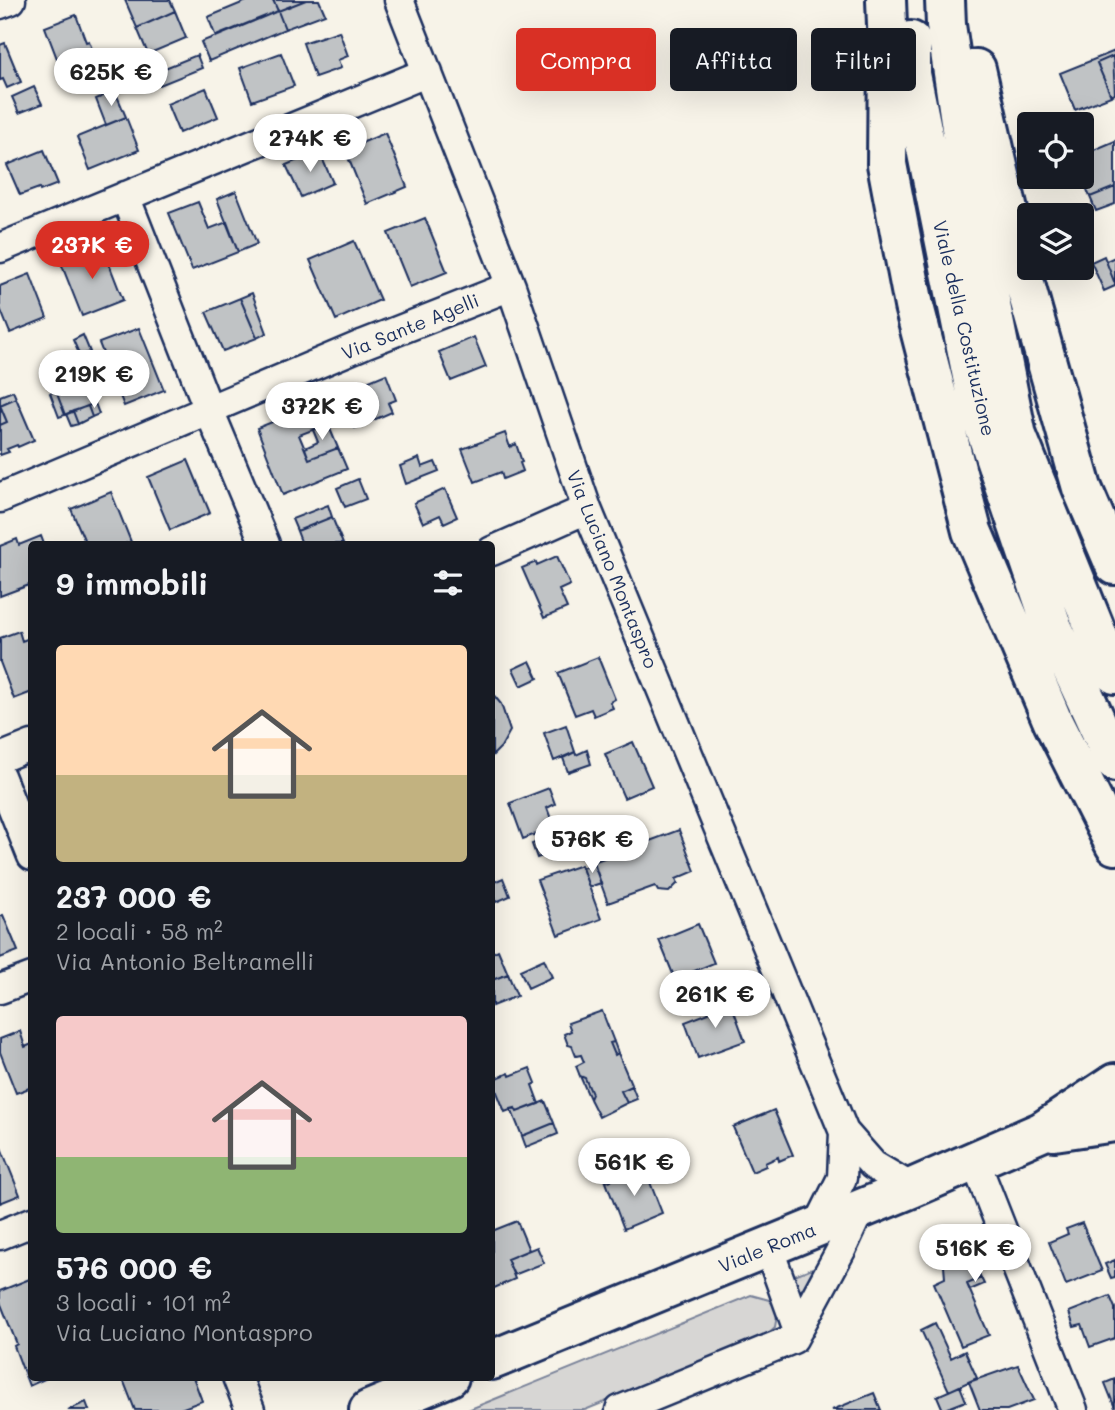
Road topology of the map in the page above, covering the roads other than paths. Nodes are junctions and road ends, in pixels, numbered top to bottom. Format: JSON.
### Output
{"nodes":[{"id":1,"x":11,"y":0,"type":"edge"},
{"id":2,"x":400,"y":0,"type":"edge"},
{"id":3,"x":886,"y":0,"type":"edge"},
{"id":4,"x":910,"y":0,"type":"edge"},
{"id":5,"x":945,"y":0,"type":"edge"},
{"id":6,"x":967,"y":0,"type":"edge"},
{"id":7,"x":0,"y":5,"type":"edge"},
{"id":8,"x":428,"y":72,"type":"junction"},
{"id":9,"x":125,"y":196,"type":"junction"},
{"id":10,"x":0,"y":248,"type":"edge"},
{"id":11,"x":511,"y":286,"type":"junction"},
{"id":12,"x":209,"y":410,"type":"junction"},
{"id":13,"x":0,"y":498,"type":"edge"},
{"id":14,"x":587,"y":509,"type":"junction"},
{"id":15,"x":264,"y":541,"type":"edge"},
{"id":16,"x":495,"y":550,"type":"edge"},
{"id":17,"x":1115,"y":565,"type":"edge"},
{"id":18,"x":1115,"y":674,"type":"edge"},
{"id":19,"x":28,"y":747,"type":"edge"},
{"id":20,"x":0,"y":758,"type":"edge"},
{"id":21,"x":1115,"y":762,"type":"edge"},
{"id":22,"x":0,"y":776,"type":"edge"},
{"id":23,"x":1115,"y":845,"type":"edge"},
{"id":24,"x":28,"y":846,"type":"edge"},
{"id":25,"x":28,"y":978,"type":"edge"},
{"id":26,"x":0,"y":989,"type":"edge"},
{"id":27,"x":1115,"y":1083,"type":"edge"},
{"id":28,"x":1115,"y":1122,"type":"edge"},
{"id":29,"x":844,"y":1132,"type":"junction"},
{"id":30,"x":1041,"y":1132,"type":"junction"},
{"id":31,"x":975,"y":1161,"type":"junction"},
{"id":32,"x":912,"y":1188,"type":"junction"},
{"id":33,"x":860,"y":1209,"type":"junction"},
{"id":34,"x":28,"y":1224,"type":"edge"},
{"id":35,"x":818,"y":1226,"type":"junction"},
{"id":36,"x":0,"y":1235,"type":"edge"},
{"id":37,"x":768,"y":1247,"type":"junction"},
{"id":38,"x":798,"y":1329,"type":"junction"},
{"id":39,"x":495,"y":1359,"type":"edge"},
{"id":40,"x":239,"y":1381,"type":"edge"},
{"id":41,"x":439,"y":1381,"type":"edge"},
{"id":42,"x":250,"y":1410,"type":"edge"},
{"id":43,"x":369,"y":1410,"type":"edge"},
{"id":44,"x":620,"y":1410,"type":"edge"},
{"id":45,"x":1073,"y":1410,"type":"edge"}],
"edges":[{"from":1,"to":7,"type":"street"},
{"from":2,"to":8,"type":"street","name":"Via Luciano Montaspro"},
{"from":3,"to":23,"type":"main road"},
{"from":4,"to":21,"type":"main road","name":"Viale della Costituzione"},
{"from":5,"to":18,"type":"main road","name":"Viale della Costituzione"},
{"from":6,"to":17,"type":"main road"},
{"from":8,"to":9,"type":"street"},
{"from":8,"to":11,"type":"street","name":"Via Luciano Montaspro"},
{"from":9,"to":10,"type":"street"},
{"from":9,"to":12,"type":"street"},
{"from":11,"to":12,"type":"street","name":"Via Sante Agelli"},
{"from":11,"to":14,"type":"street","name":"Via Luciano Montaspro"},
{"from":12,"to":13,"type":"street","name":"Via Sante Agelli"},
{"from":12,"to":15,"type":"street"},
{"from":14,"to":16,"type":"street"},
{"from":14,"to":29,"type":"street","name":"Via Luciano Montaspro"},
{"from":19,"to":20,"type":"street"},
{"from":22,"to":24,"type":"street"},
{"from":25,"to":26,"type":"street"},
{"from":27,"to":30,"type":"main road","name":"Viale Roma"},
{"from":28,"to":30,"type":"main road","name":"Viale Roma"},
{"from":29,"to":32,"type":"street","name":"Via Luciano Montaspro"},
{"from":29,"to":35,"type":"street","name":"Via Luciano Montaspro"},
{"from":30,"to":31,"type":"main road","name":"Viale Roma"},
{"from":31,"to":32,"type":"main road","name":"Viale Roma"},
{"from":31,"to":45,"type":"street"},
{"from":32,"to":33,"type":"main road","name":"Viale Roma"},
{"from":33,"to":35,"type":"main road","name":"Viale Roma"},
{"from":33,"to":38,"type":"street"},
{"from":34,"to":36,"type":"street"},
{"from":35,"to":37,"type":"main road","name":"Viale Roma"},
{"from":37,"to":38,"type":"street"},
{"from":37,"to":39,"type":"main road","name":"Viale Roma"},
{"from":38,"to":44,"type":"street"},
{"from":40,"to":42,"type":"street"},
{"from":41,"to":43,"type":"main road"}]}
